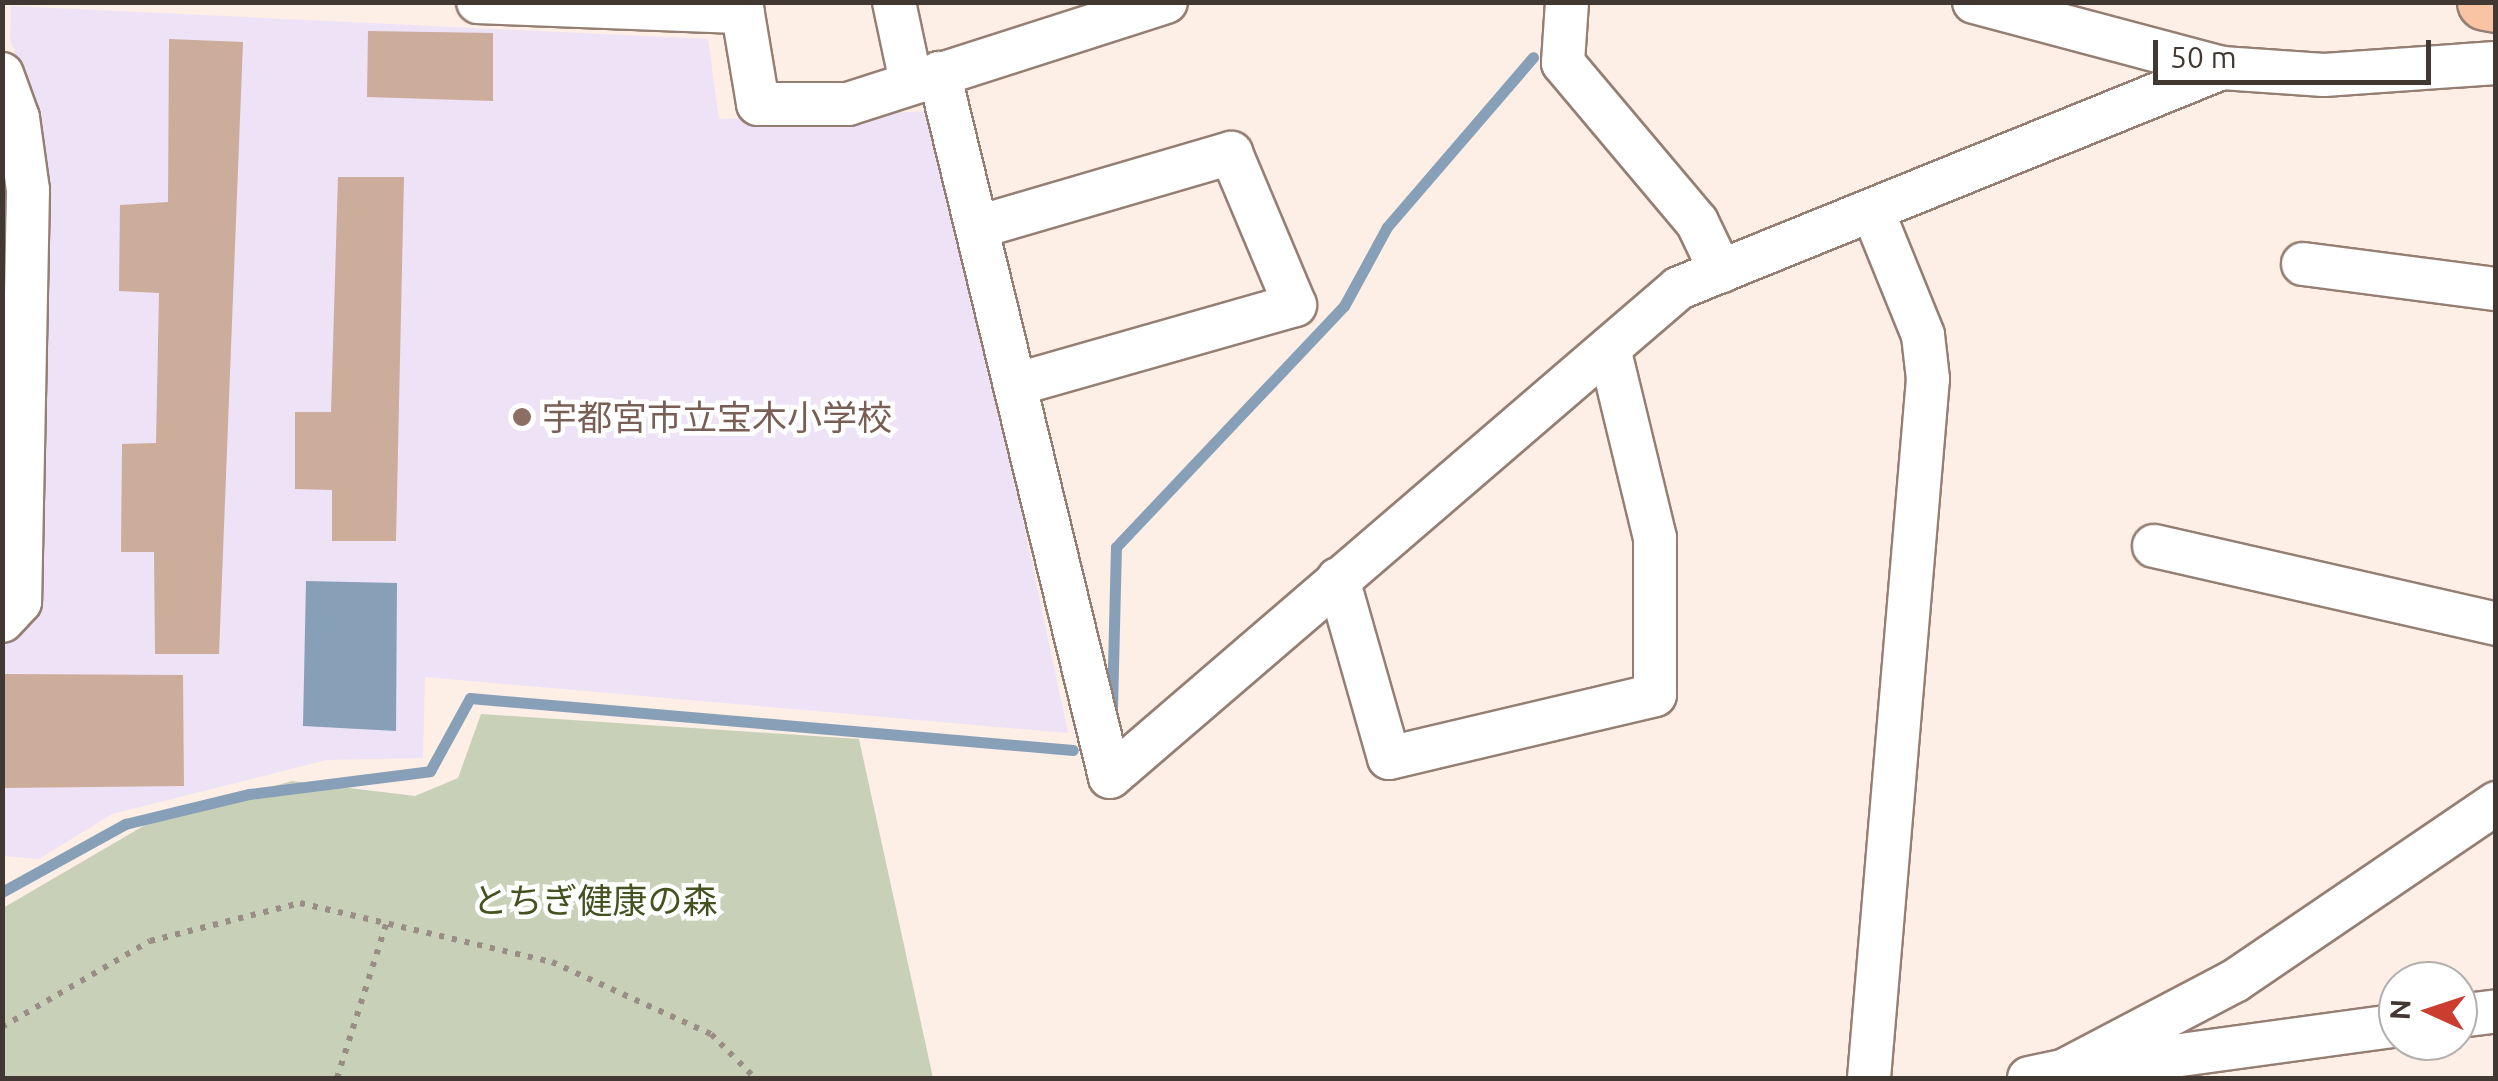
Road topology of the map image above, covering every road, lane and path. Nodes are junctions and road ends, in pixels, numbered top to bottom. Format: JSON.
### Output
{"nodes":[{"id":1,"x":478,"y":2,"type":"edge"},
{"id":2,"x":894,"y":2,"type":"edge"},
{"id":3,"x":1166,"y":2,"type":"edge"},
{"id":4,"x":1567,"y":2,"type":"edge"},
{"id":5,"x":1974,"y":2,"type":"edge"},
{"id":6,"x":2485,"y":2,"type":"edge"},
{"id":7,"x":2496,"y":4,"type":"edge"},
{"id":8,"x":742,"y":8,"type":"edge"},
{"id":9,"x":2496,"y":63,"type":"edge"},
{"id":10,"x":2222,"y":68,"type":"junction"},
{"id":11,"x":2,"y":74,"type":"edge"},
{"id":12,"x":925,"y":78,"type":"junction"},
{"id":13,"x":16,"y":189,"type":"edge"},
{"id":14,"x":1874,"y":212,"type":"junction"},
{"id":15,"x":978,"y":228,"type":"junction"},
{"id":16,"x":2303,"y":264,"type":"dead end"},
{"id":17,"x":1721,"y":272,"type":"junction"},
{"id":18,"x":2496,"y":289,"type":"edge"},
{"id":19,"x":1609,"y":348,"type":"junction"},
{"id":20,"x":1017,"y":384,"type":"junction"},
{"id":21,"x":2154,"y":546,"type":"dead end"},
{"id":22,"x":1338,"y":579,"type":"junction"},
{"id":23,"x":2,"y":621,"type":"edge"},
{"id":24,"x":2496,"y":624,"type":"edge"},
{"id":25,"x":2496,"y":803,"type":"edge"},
{"id":26,"x":387,"y":921,"type":"junction"},
{"id":27,"x":2,"y":1026,"type":"edge"},
{"id":28,"x":2378,"y":1028,"type":"edge"},
{"id":29,"x":2046,"y":1075,"type":"edge"},
{"id":30,"x":337,"y":1078,"type":"edge"},
{"id":31,"x":755,"y":1078,"type":"edge"},
{"id":32,"x":1869,"y":1078,"type":"edge"}],
"edges":[{"from":1,"to":8,"type":"street"},
{"from":2,"to":12,"type":"street"},
{"from":3,"to":12,"type":"street"},
{"from":4,"to":17,"type":"street"},
{"from":5,"to":10,"type":"street"},
{"from":6,"to":7,"type":"main road"},
{"from":8,"to":12,"type":"street"},
{"from":9,"to":10,"type":"street"},
{"from":10,"to":14,"type":"street"},
{"from":11,"to":13,"type":"street"},
{"from":12,"to":15,"type":"street"},
{"from":13,"to":23,"type":"street"},
{"from":14,"to":17,"type":"street"},
{"from":14,"to":32,"type":"street"},
{"from":15,"to":20,"type":"street"},
{"from":15,"to":20,"type":"street"},
{"from":16,"to":18,"type":"street"},
{"from":17,"to":19,"type":"street"},
{"from":19,"to":22,"type":"street"},
{"from":19,"to":22,"type":"street"},
{"from":20,"to":22,"type":"street"},
{"from":21,"to":24,"type":"street"},
{"from":25,"to":29,"type":"street"},
{"from":26,"to":27,"type":"path"},
{"from":26,"to":30,"type":"path"},
{"from":26,"to":31,"type":"path"},
{"from":28,"to":29,"type":"street"}]}
